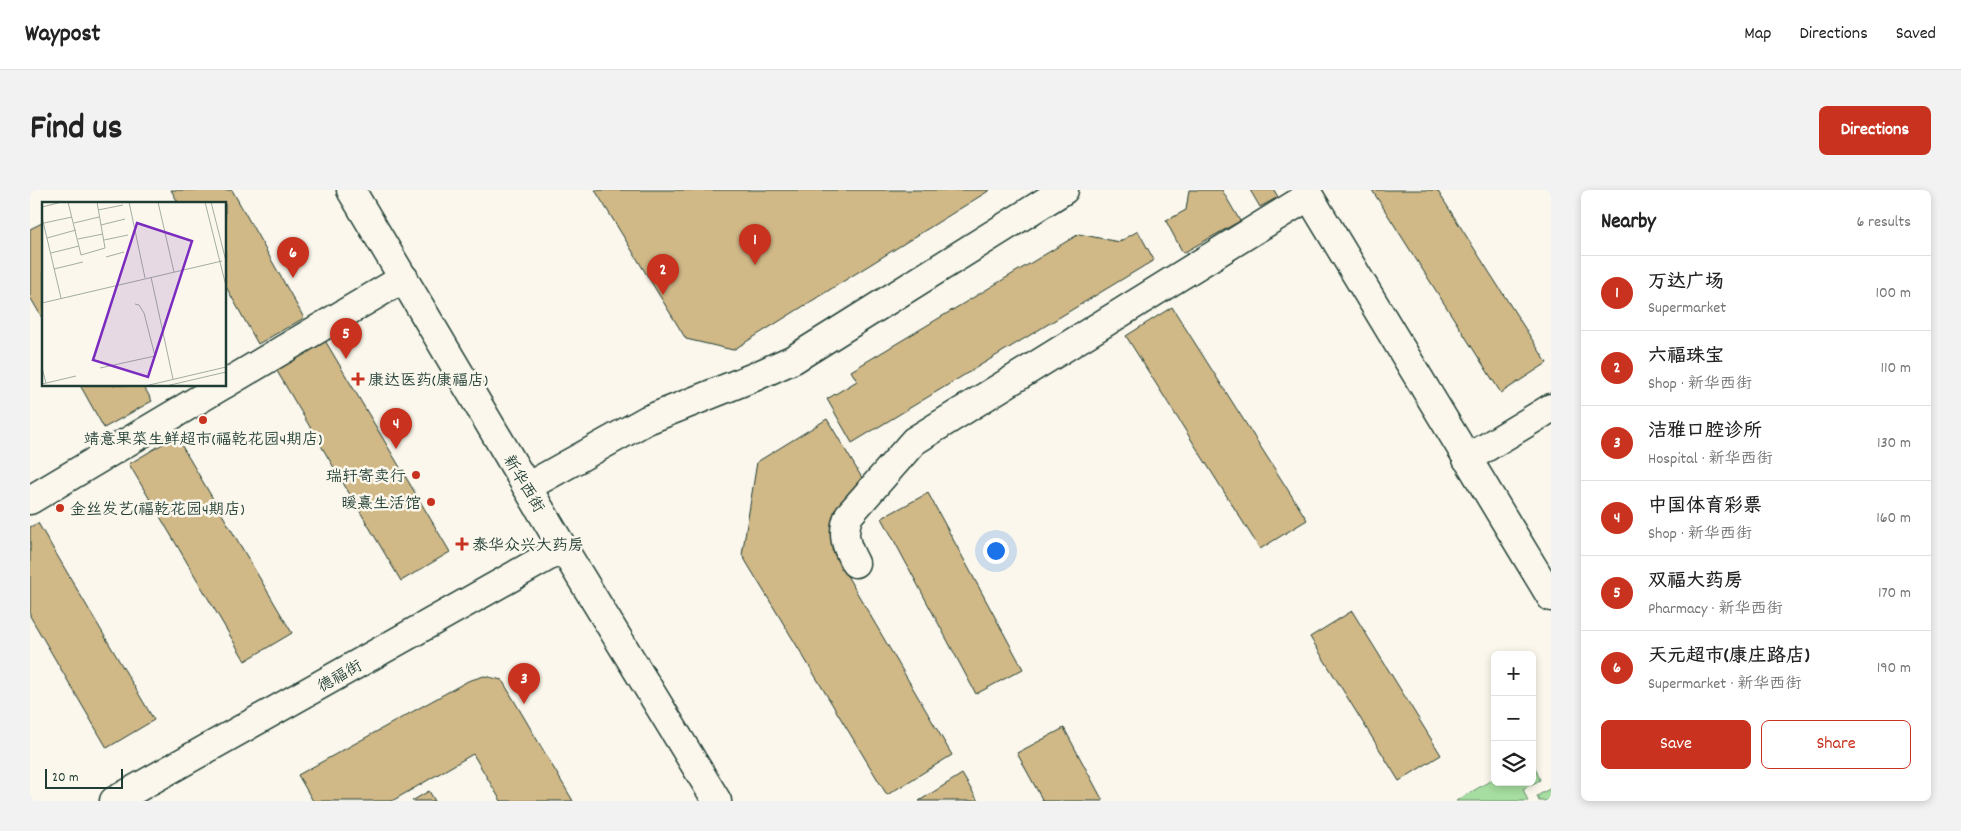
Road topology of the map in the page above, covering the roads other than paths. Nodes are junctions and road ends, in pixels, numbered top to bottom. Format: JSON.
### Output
{"nodes":[{"id":1,"x":351,"y":190,"type":"edge"},
{"id":2,"x":1064,"y":190,"type":"edge"},
{"id":3,"x":404,"y":278,"type":"junction"},
{"id":4,"x":226,"y":383,"type":"edge"},
{"id":5,"x":221,"y":386,"type":"edge"},
{"id":6,"x":1551,"y":408,"type":"edge"},
{"id":7,"x":1467,"y":459,"type":"junction"},
{"id":8,"x":527,"y":487,"type":"junction"},
{"id":9,"x":30,"y":500,"type":"edge"},
{"id":10,"x":563,"y":548,"type":"junction"},
{"id":11,"x":855,"y":564,"type":"dead end"},
{"id":12,"x":1551,"y":597,"type":"edge"},
{"id":13,"x":114,"y":801,"type":"edge"},
{"id":14,"x":717,"y":801,"type":"edge"}],
"edges":[{"from":1,"to":3,"type":"street","name":"新华西街"},
{"from":2,"to":8,"type":"street"},
{"from":3,"to":4,"type":"street"},
{"from":3,"to":8,"type":"street","name":"新华西街"},
{"from":5,"to":9,"type":"street"},
{"from":6,"to":7,"type":"street"},
{"from":7,"to":11,"type":"street"},
{"from":7,"to":12,"type":"street"},
{"from":8,"to":10,"type":"street","name":"新华西街"},
{"from":10,"to":13,"type":"street","name":"德福街"},
{"from":10,"to":14,"type":"street","name":"新华西街"}]}
